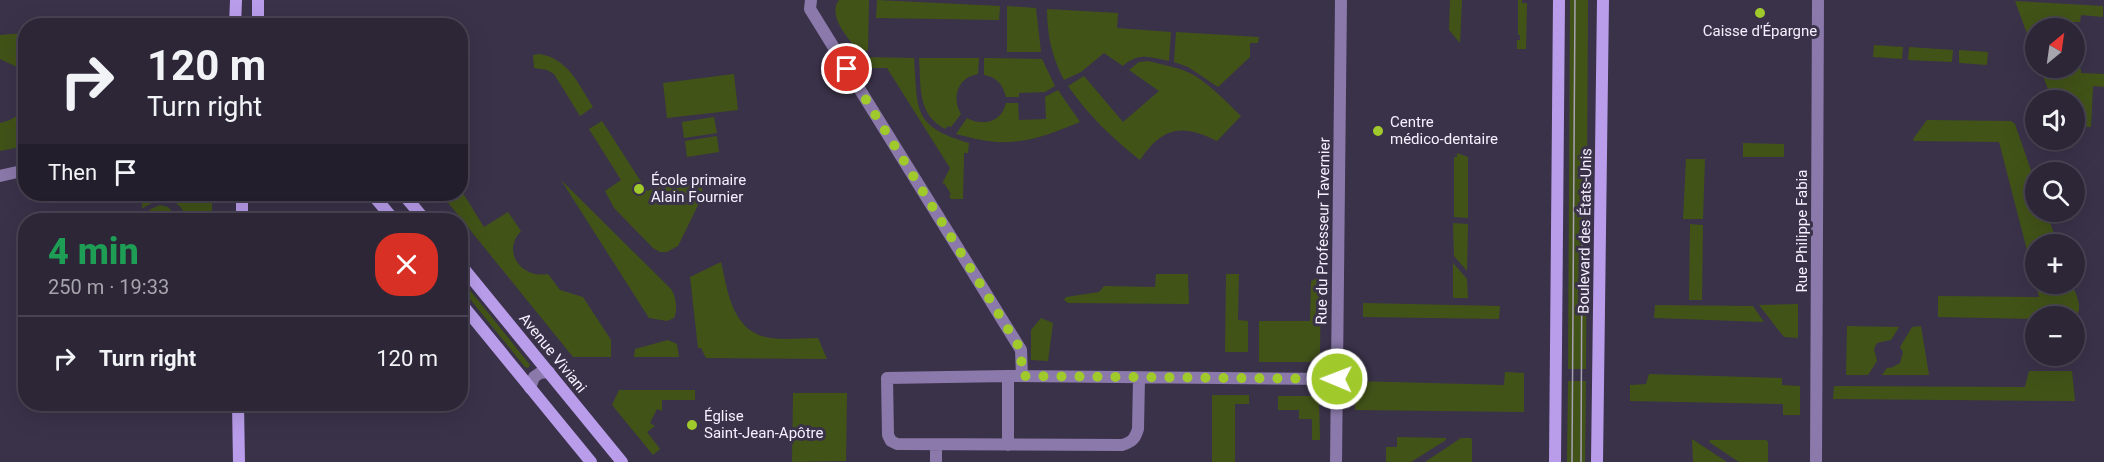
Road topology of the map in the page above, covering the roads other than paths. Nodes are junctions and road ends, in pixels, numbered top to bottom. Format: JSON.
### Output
{"nodes":[{"id":1,"x":236,"y":0,"type":"edge"},
{"id":2,"x":258,"y":0,"type":"edge"},
{"id":3,"x":811,"y":0,"type":"edge"},
{"id":4,"x":1341,"y":0,"type":"edge"},
{"id":5,"x":1559,"y":0,"type":"edge"},
{"id":6,"x":1603,"y":0,"type":"edge"},
{"id":7,"x":1818,"y":0,"type":"edge"},
{"id":8,"x":235,"y":18,"type":"edge"},
{"id":9,"x":258,"y":18,"type":"edge"},
{"id":10,"x":18,"y":172,"type":"edge"},
{"id":11,"x":0,"y":176,"type":"edge"},
{"id":12,"x":378,"y":201,"type":"edge"},
{"id":13,"x":409,"y":201,"type":"edge"},
{"id":14,"x":388,"y":213,"type":"edge"},
{"id":15,"x":419,"y":213,"type":"edge"},
{"id":16,"x":468,"y":274,"type":"edge"},
{"id":17,"x":468,"y":312,"type":"edge"},
{"id":18,"x":549,"y":372,"type":"junction"},
{"id":19,"x":1008,"y":376,"type":"junction"},
{"id":20,"x":1022,"y":376,"type":"junction"},
{"id":21,"x":1139,"y":378,"type":"junction"},
{"id":22,"x":1337,"y":379,"type":"junction"},
{"id":23,"x":531,"y":388,"type":"junction"},
{"id":24,"x":238,"y":411,"type":"edge"},
{"id":25,"x":936,"y":445,"type":"junction"},
{"id":26,"x":1008,"y":445,"type":"junction"},
{"id":27,"x":239,"y":462,"type":"edge"},
{"id":28,"x":591,"y":462,"type":"edge"},
{"id":29,"x":621,"y":462,"type":"edge"},
{"id":30,"x":936,"y":462,"type":"edge"},
{"id":31,"x":1336,"y":462,"type":"edge"},
{"id":32,"x":1555,"y":462,"type":"edge"},
{"id":33,"x":1598,"y":462,"type":"edge"},
{"id":34,"x":1816,"y":462,"type":"edge"}],
"edges":[{"from":1,"to":8,"type":"main road"},
{"from":2,"to":9,"type":"main road"},
{"from":3,"to":20,"type":"street"},
{"from":4,"to":22,"type":"street","name":"Rue du Professeur Tavernier"},
{"from":5,"to":32,"type":"main road","name":"Boulevard des États-Unis"},
{"from":6,"to":33,"type":"main road","name":"Boulevard des États-Unis"},
{"from":7,"to":34,"type":"street","name":"Rue Philippe Fabia"},
{"from":10,"to":11,"type":"street"},
{"from":12,"to":14,"type":"main road"},
{"from":13,"to":15,"type":"main road"},
{"from":16,"to":18,"type":"main road","name":"Avenue Viviani"},
{"from":17,"to":23,"type":"main road"},
{"from":18,"to":23,"type":"street"},
{"from":18,"to":29,"type":"main road","name":"Avenue Viviani"},
{"from":19,"to":20,"type":"street"},
{"from":19,"to":25,"type":"street"},
{"from":19,"to":26,"type":"street"},
{"from":20,"to":21,"type":"street"},
{"from":21,"to":22,"type":"street"},
{"from":21,"to":26,"type":"street"},
{"from":22,"to":31,"type":"street","name":"Rue du Professeur Tavernier"},
{"from":23,"to":28,"type":"main road"},
{"from":24,"to":27,"type":"main road"},
{"from":25,"to":26,"type":"street"},
{"from":25,"to":30,"type":"street"}]}
